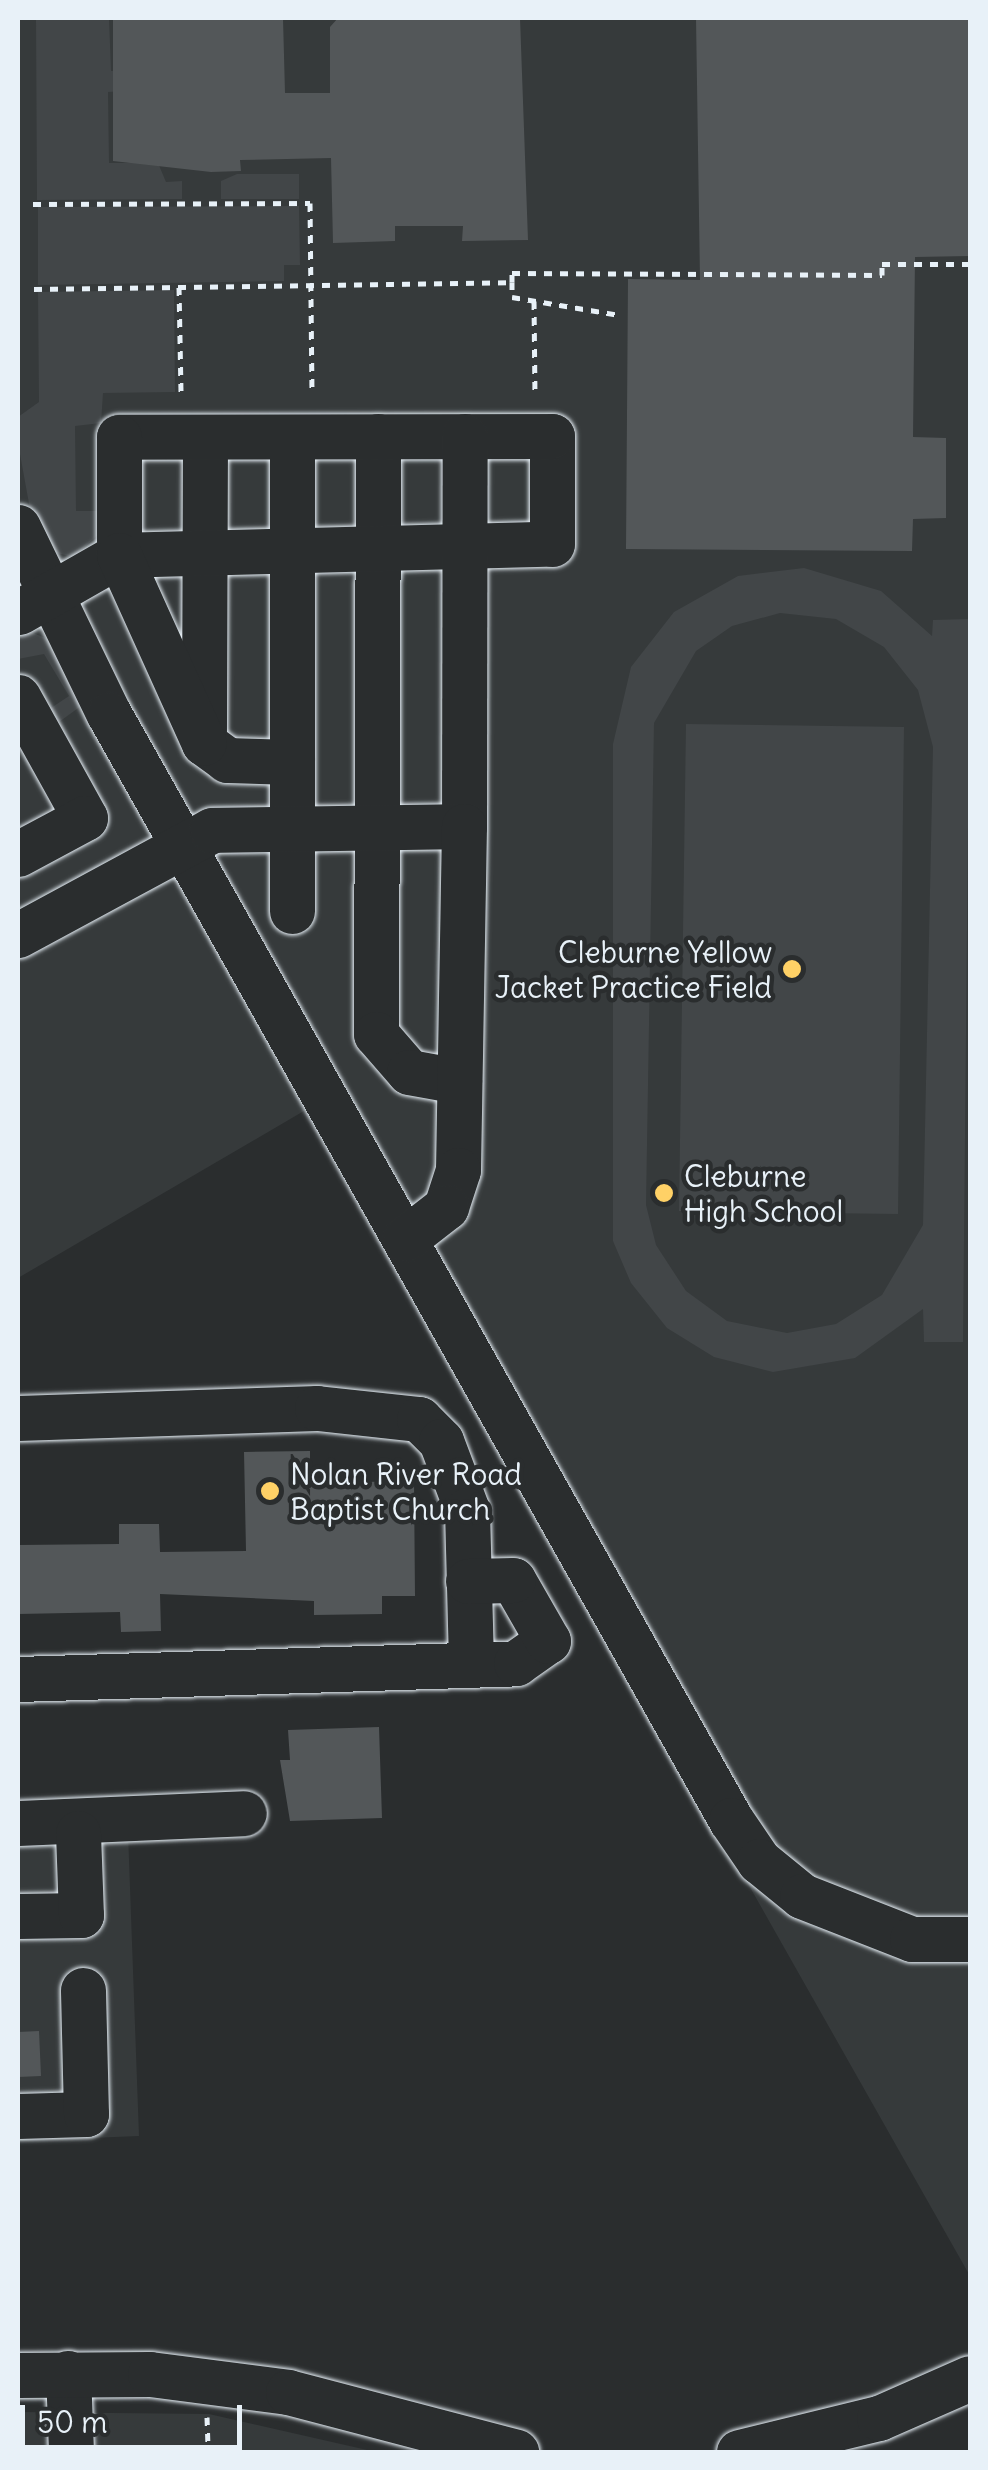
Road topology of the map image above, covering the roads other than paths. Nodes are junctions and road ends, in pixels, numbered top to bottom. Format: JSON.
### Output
{"nodes":[{"id":1,"x":378,"y":436,"type":"junction"},
{"id":2,"x":465,"y":436,"type":"junction"},
{"id":3,"x":205,"y":437,"type":"junction"},
{"id":4,"x":292,"y":437,"type":"junction"},
{"id":5,"x":18,"y":527,"type":"edge"},
{"id":6,"x":466,"y":545,"type":"junction"},
{"id":7,"x":379,"y":546,"type":"junction"},
{"id":8,"x":293,"y":547,"type":"junction"},
{"id":9,"x":205,"y":548,"type":"junction"},
{"id":10,"x":119,"y":555,"type":"junction"},
{"id":11,"x":31,"y":606,"type":"edge"},
{"id":12,"x":18,"y":697,"type":"edge"},
{"id":13,"x":108,"y":714,"type":"junction"},
{"id":14,"x":204,"y":743,"type":"junction"},
{"id":15,"x":48,"y":749,"type":"junction"},
{"id":16,"x":292,"y":762,"type":"junction"},
{"id":17,"x":292,"y":825,"type":"junction"},
{"id":18,"x":376,"y":826,"type":"junction"},
{"id":19,"x":464,"y":826,"type":"junction"},
{"id":20,"x":182,"y":846,"type":"junction"},
{"id":21,"x":18,"y":854,"type":"edge"},
{"id":22,"x":292,"y":911,"type":"dead end"},
{"id":23,"x":18,"y":935,"type":"edge"},
{"id":24,"x":459,"y":1082,"type":"junction"},
{"id":25,"x":405,"y":1239,"type":"junction"},
{"id":26,"x":18,"y":1418,"type":"edge"},
{"id":27,"x":468,"y":1581,"type":"junction"},
{"id":28,"x":471,"y":1664,"type":"junction"},
{"id":29,"x":18,"y":1680,"type":"edge"},
{"id":30,"x":244,"y":1813,"type":"dead end"},
{"id":31,"x":18,"y":1823,"type":"edge"},
{"id":32,"x":78,"y":1833,"type":"dead end"},
{"id":33,"x":18,"y":1916,"type":"edge"},
{"id":34,"x":970,"y":1940,"type":"edge"},
{"id":35,"x":83,"y":1990,"type":"dead end"},
{"id":36,"x":18,"y":2116,"type":"edge"},
{"id":37,"x":68,"y":2373,"type":"junction"},
{"id":38,"x":18,"y":2375,"type":"edge"},
{"id":39,"x":970,"y":2378,"type":"edge"},
{"id":40,"x":885,"y":2435,"type":"edge"},
{"id":41,"x":376,"y":2436,"type":"edge"},
{"id":42,"x":71,"y":2452,"type":"edge"},
{"id":43,"x":516,"y":2452,"type":"edge"},
{"id":44,"x":739,"y":2452,"type":"edge"}],
"edges":[{"from":1,"to":2,"type":"street"},
{"from":1,"to":4,"type":"street"},
{"from":1,"to":7,"type":"street"},
{"from":2,"to":6,"type":"street"},
{"from":2,"to":6,"type":"street"},
{"from":3,"to":4,"type":"street"},
{"from":3,"to":9,"type":"street"},
{"from":3,"to":10,"type":"street"},
{"from":4,"to":8,"type":"street"},
{"from":5,"to":11,"type":"street"},
{"from":6,"to":7,"type":"street"},
{"from":6,"to":19,"type":"street"},
{"from":7,"to":8,"type":"street"},
{"from":7,"to":18,"type":"street"},
{"from":8,"to":9,"type":"street"},
{"from":8,"to":16,"type":"street"},
{"from":9,"to":10,"type":"street"},
{"from":9,"to":14,"type":"street"},
{"from":10,"to":11,"type":"street"},
{"from":10,"to":14,"type":"street"},
{"from":11,"to":13,"type":"street"},
{"from":12,"to":15,"type":"street"},
{"from":13,"to":15,"type":"street"},
{"from":13,"to":20,"type":"street"},
{"from":14,"to":16,"type":"street"},
{"from":15,"to":21,"type":"street"},
{"from":16,"to":17,"type":"street"},
{"from":17,"to":18,"type":"street"},
{"from":17,"to":20,"type":"street"},
{"from":17,"to":22,"type":"street"},
{"from":18,"to":19,"type":"street"},
{"from":18,"to":24,"type":"street"},
{"from":19,"to":24,"type":"street"},
{"from":20,"to":23,"type":"street"},
{"from":20,"to":25,"type":"street"},
{"from":24,"to":25,"type":"street"},
{"from":25,"to":34,"type":"street"},
{"from":26,"to":27,"type":"street"},
{"from":27,"to":28,"type":"street"},
{"from":27,"to":28,"type":"street"},
{"from":28,"to":29,"type":"street"},
{"from":30,"to":31,"type":"street"},
{"from":32,"to":33,"type":"street"},
{"from":35,"to":36,"type":"street"},
{"from":37,"to":38,"type":"street"},
{"from":37,"to":41,"type":"street"},
{"from":37,"to":42,"type":"street"},
{"from":39,"to":40,"type":"street"},
{"from":40,"to":44,"type":"street"},
{"from":41,"to":43,"type":"street"}]}
